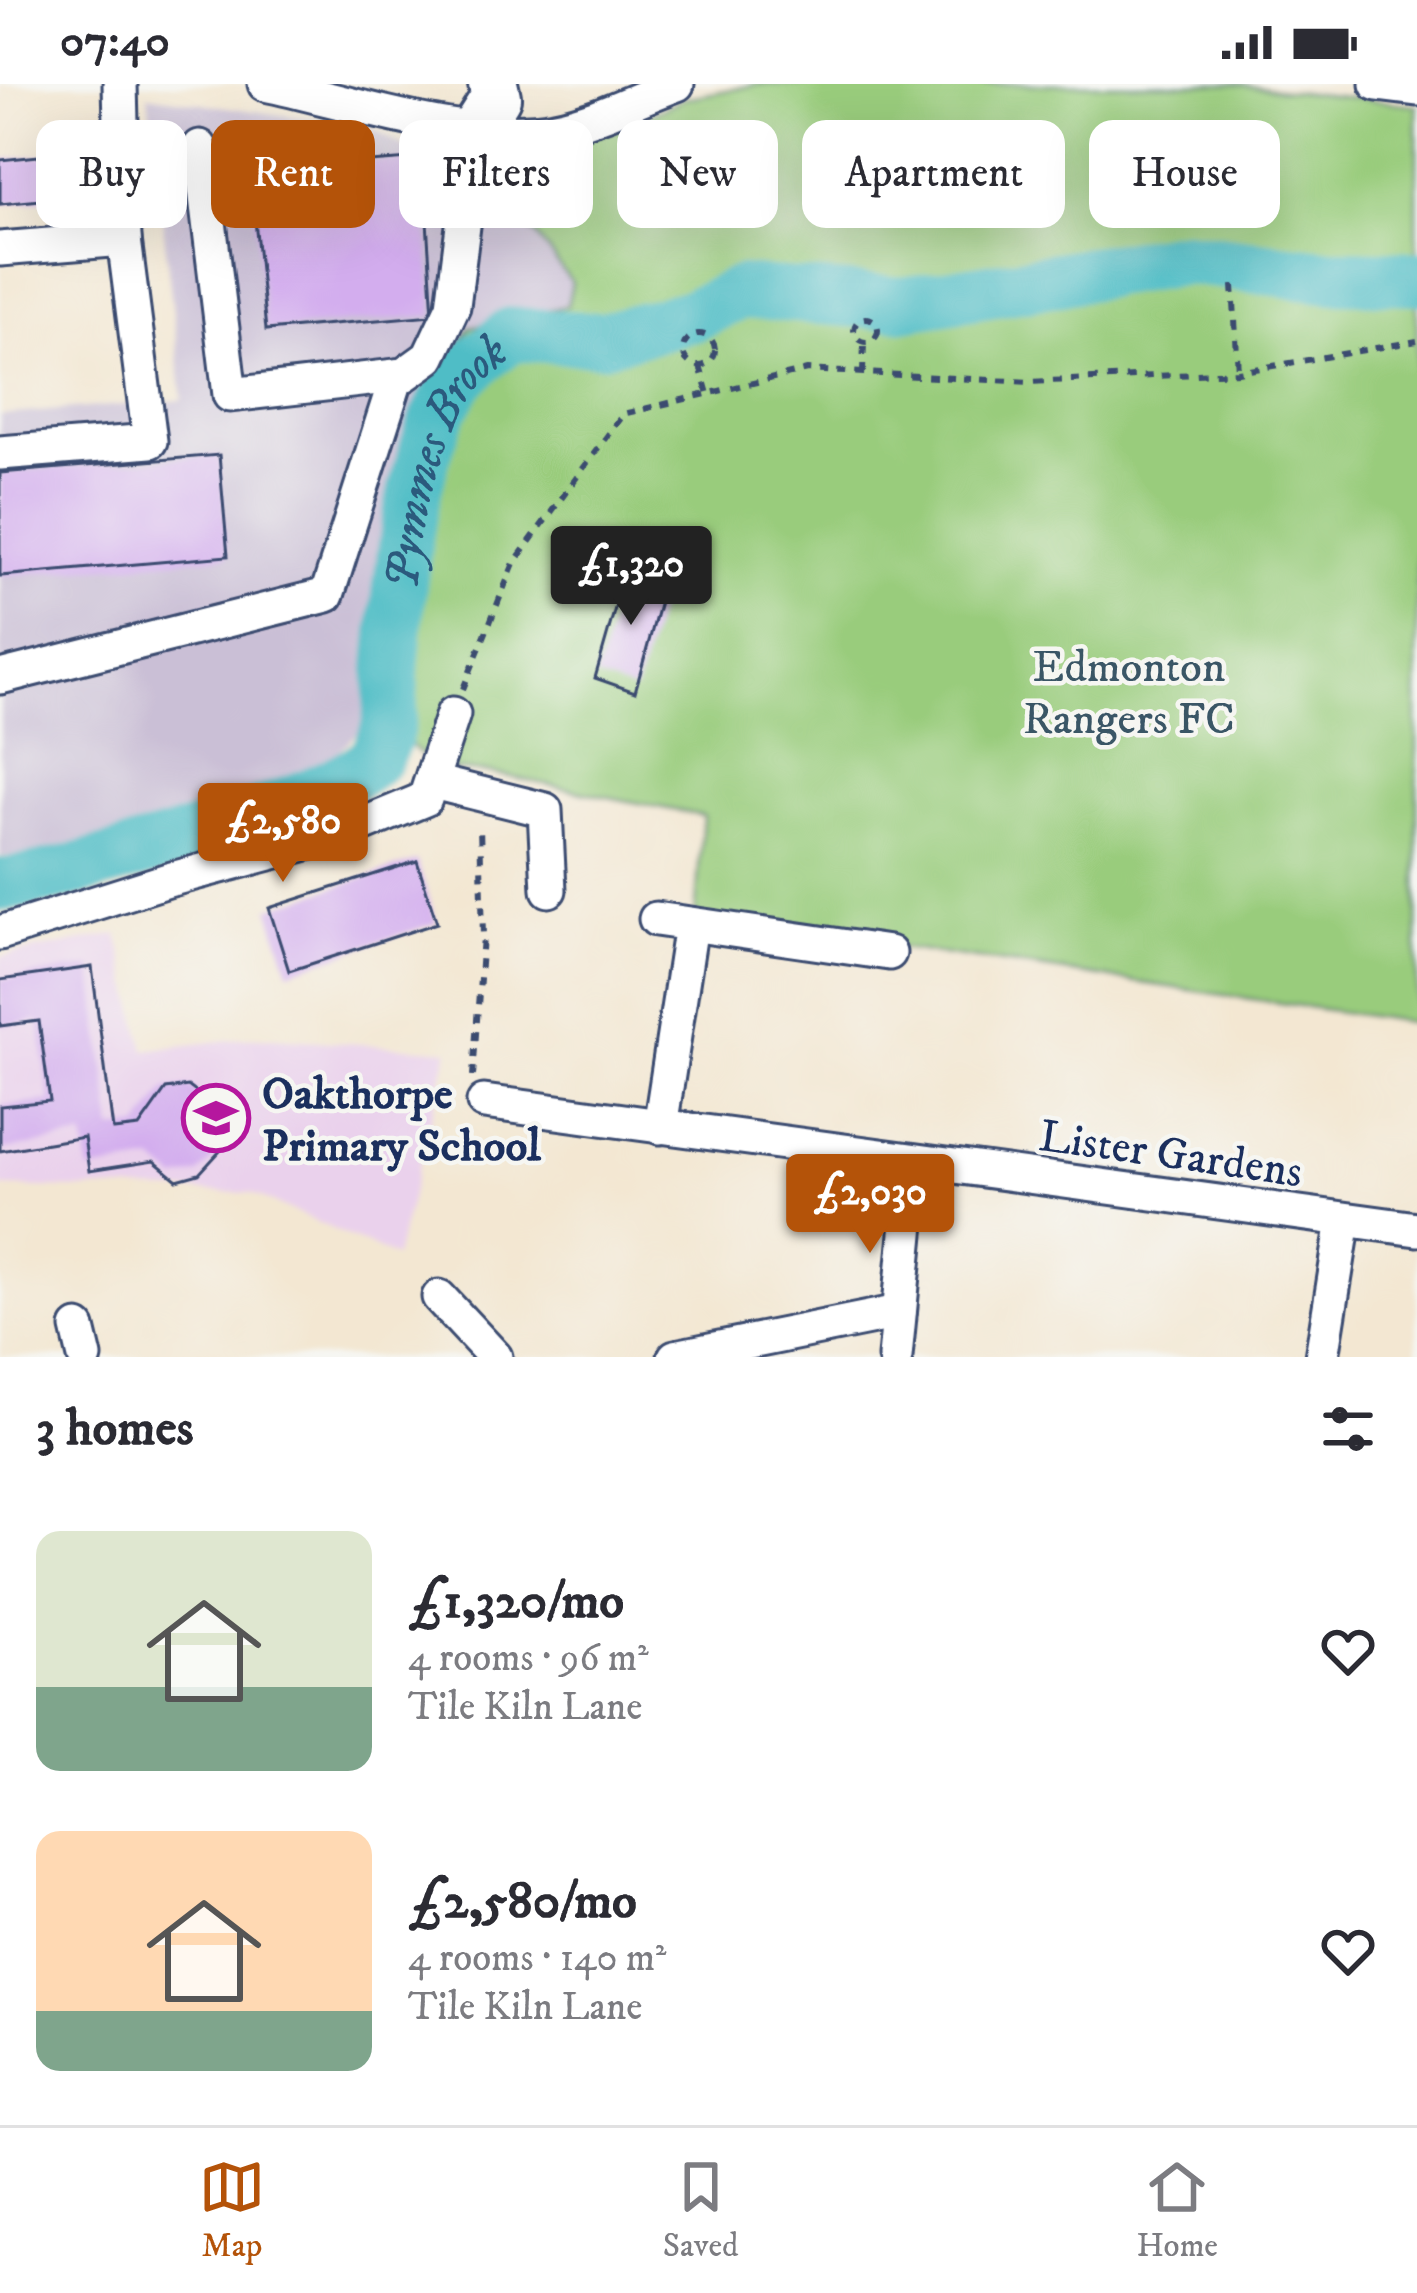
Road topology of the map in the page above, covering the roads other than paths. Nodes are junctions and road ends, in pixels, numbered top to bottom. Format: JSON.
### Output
{"nodes":[{"id":1,"x":120,"y":84,"type":"edge"},
{"id":2,"x":265,"y":84,"type":"edge"},
{"id":3,"x":493,"y":84,"type":"edge"},
{"id":4,"x":676,"y":84,"type":"edge"},
{"id":5,"x":1377,"y":84,"type":"edge"},
{"id":6,"x":1417,"y":89,"type":"edge"},
{"id":7,"x":429,"y":120,"type":"edge"},
{"id":8,"x":481,"y":120,"type":"edge"},
{"id":9,"x":586,"y":120,"type":"edge"},
{"id":10,"x":200,"y":147,"type":"dead end"},
{"id":11,"x":463,"y":228,"type":"edge"},
{"id":12,"x":124,"y":239,"type":"junction"},
{"id":13,"x":0,"y":249,"type":"edge"},
{"id":14,"x":398,"y":376,"type":"junction"},
{"id":15,"x":0,"y":453,"type":"edge"},
{"id":16,"x":0,"y":676,"type":"edge"},
{"id":17,"x":452,"y":715,"type":"road end"},
{"id":18,"x":433,"y":782,"type":"junction"},
{"id":19,"x":549,"y":890,"type":"dead end"},
{"id":20,"x":656,"y":919,"type":"dead end"},
{"id":21,"x":691,"y":925,"type":"junction"},
{"id":22,"x":0,"y":933,"type":"edge"},
{"id":23,"x":890,"y":953,"type":"dead end"},
{"id":24,"x":484,"y":1102,"type":"road end"},
{"id":25,"x":660,"y":1127,"type":"junction"},
{"id":26,"x":914,"y":1162,"type":"junction"},
{"id":27,"x":1344,"y":1220,"type":"junction"},
{"id":28,"x":1417,"y":1229,"type":"edge"},
{"id":29,"x":439,"y":1297,"type":"dead end"},
{"id":30,"x":899,"y":1312,"type":"junction"},
{"id":31,"x":495,"y":1357,"type":"edge"},
{"id":32,"x":675,"y":1357,"type":"edge"},
{"id":33,"x":896,"y":1357,"type":"edge"},
{"id":34,"x":1322,"y":1357,"type":"edge"}],
"edges":[{"from":1,"to":12,"type":"street"},
{"from":2,"to":7,"type":"street"},
{"from":3,"to":8,"type":"highway"},
{"from":4,"to":9,"type":"street"},
{"from":5,"to":6,"type":"street"},
{"from":10,"to":14,"type":"street"},
{"from":11,"to":14,"type":"street"},
{"from":12,"to":13,"type":"street"},
{"from":12,"to":15,"type":"street"},
{"from":14,"to":16,"type":"street"},
{"from":17,"to":18,"type":"street"},
{"from":18,"to":19,"type":"street"},
{"from":18,"to":22,"type":"street"},
{"from":20,"to":21,"type":"street"},
{"from":21,"to":23,"type":"street"},
{"from":21,"to":25,"type":"street"},
{"from":24,"to":25,"type":"street","name":"Lister Gardens"},
{"from":25,"to":26,"type":"street","name":"Lister Gardens"},
{"from":26,"to":27,"type":"street","name":"Lister Gardens"},
{"from":26,"to":30,"type":"street"},
{"from":27,"to":28,"type":"street","name":"Lister Gardens"},
{"from":27,"to":34,"type":"street"},
{"from":29,"to":31,"type":"street"},
{"from":30,"to":32,"type":"street"},
{"from":30,"to":33,"type":"street"}]}
